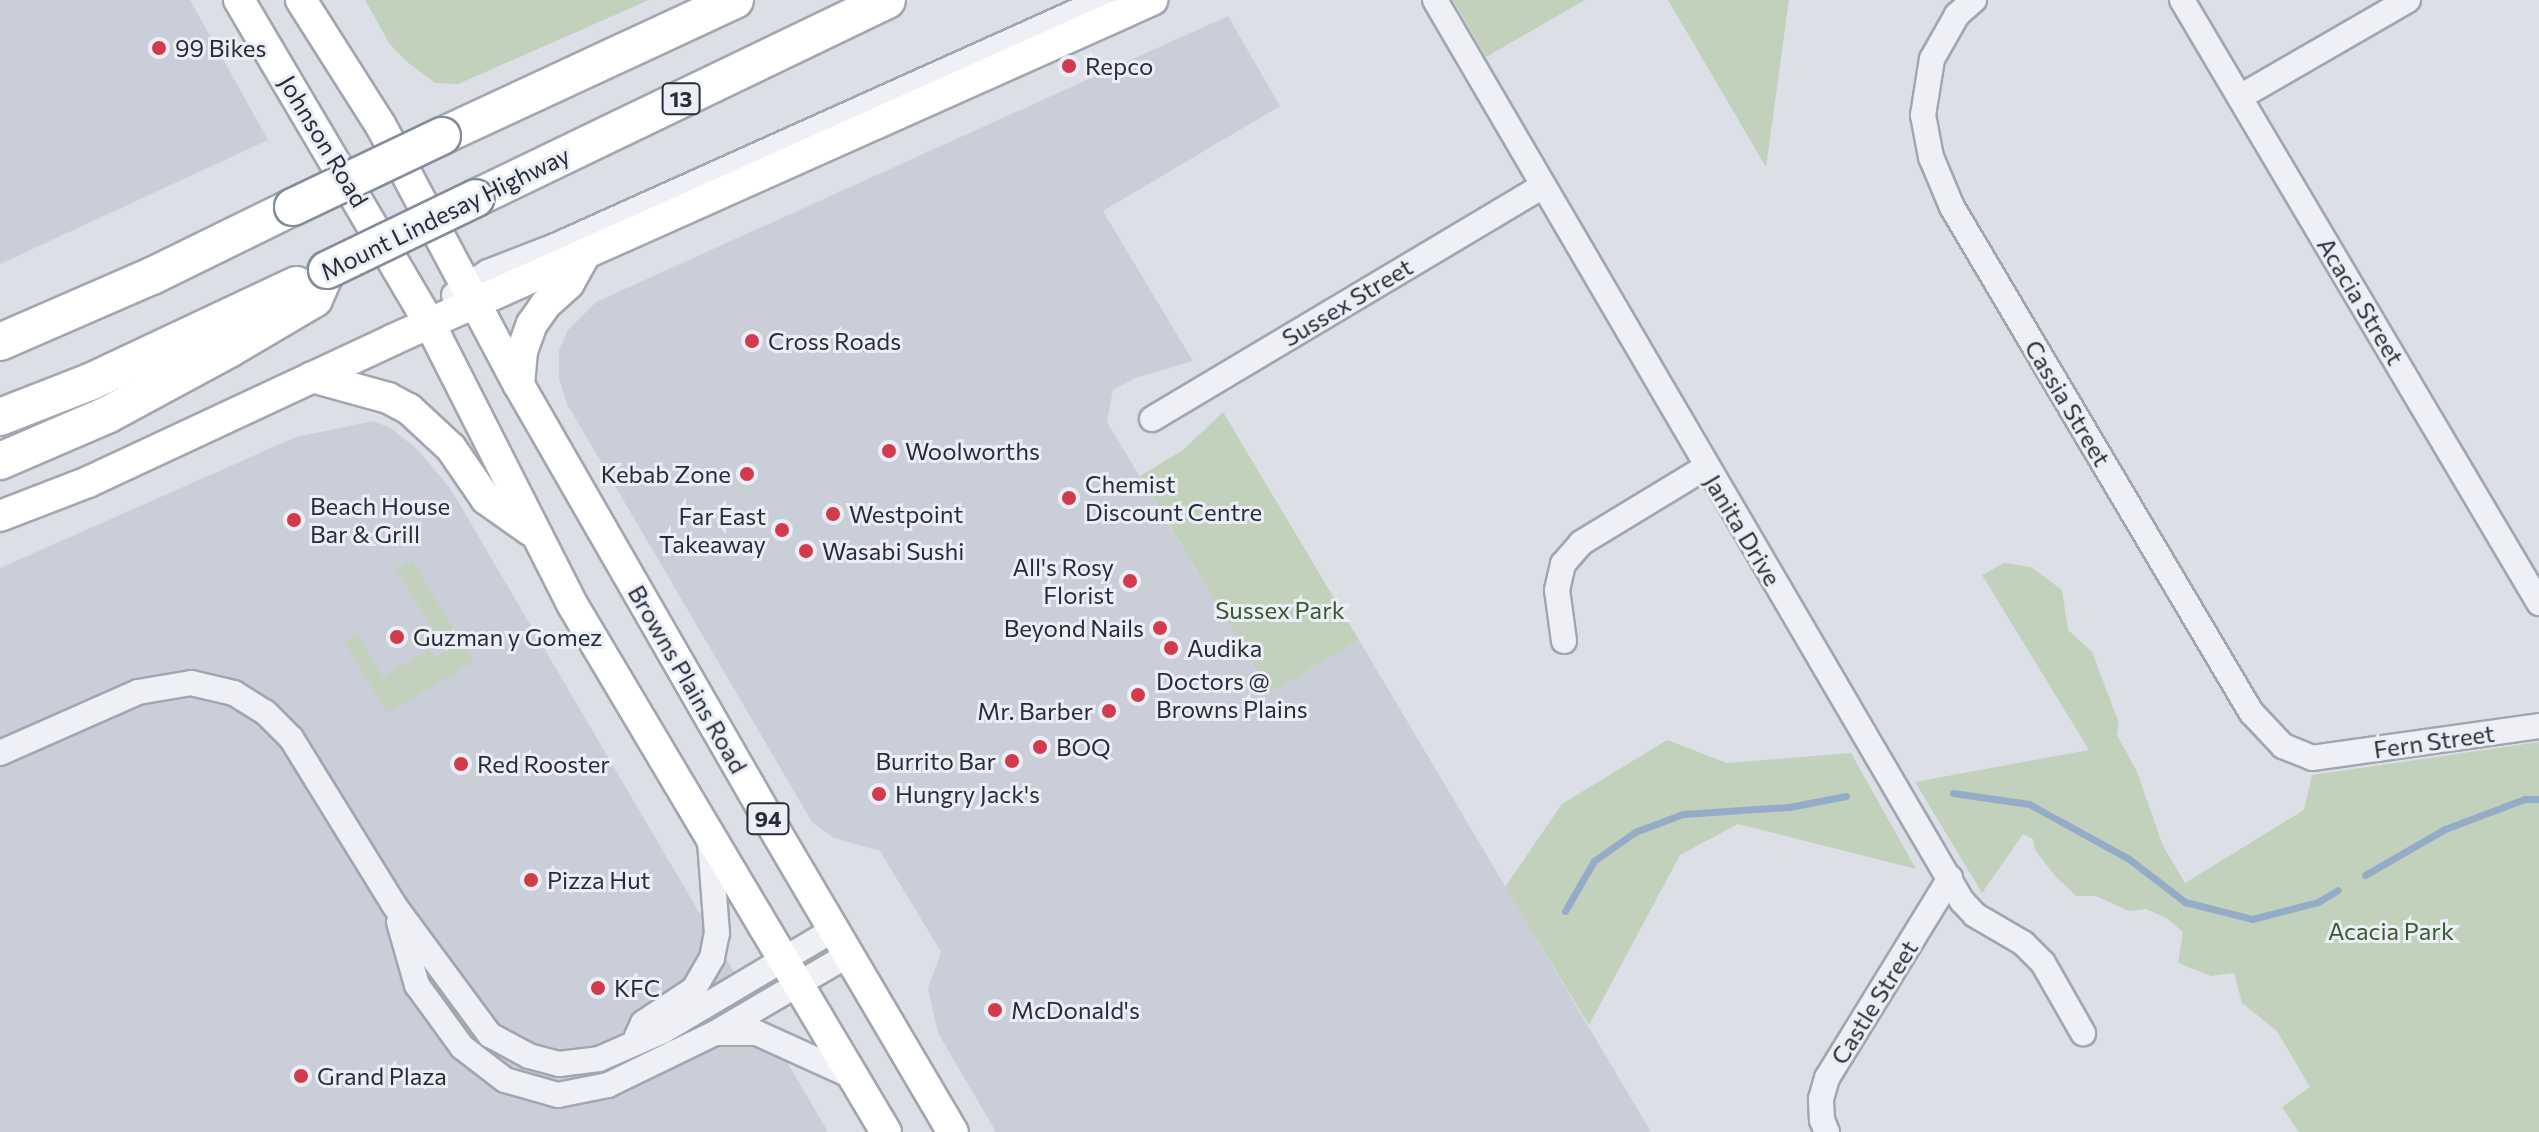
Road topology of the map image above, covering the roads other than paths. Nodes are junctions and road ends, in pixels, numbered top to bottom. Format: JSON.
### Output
{"nodes":[{"id":1,"x":239,"y":0,"type":"edge"},
{"id":2,"x":301,"y":0,"type":"edge"},
{"id":3,"x":735,"y":0,"type":"edge"},
{"id":4,"x":887,"y":0,"type":"edge"},
{"id":5,"x":1102,"y":0,"type":"edge"},
{"id":6,"x":1152,"y":0,"type":"edge"},
{"id":7,"x":1435,"y":0,"type":"edge"},
{"id":8,"x":1974,"y":0,"type":"edge"},
{"id":9,"x":2182,"y":0,"type":"edge"},
{"id":10,"x":2408,"y":0,"type":"edge"},
{"id":11,"x":2240,"y":97,"type":"junction"},
{"id":12,"x":1543,"y":186,"type":"junction"},
{"id":13,"x":584,"y":256,"type":"junction"},
{"id":14,"x":327,"y":270,"type":"junction"},
{"id":15,"x":470,"y":295,"type":"junction"},
{"id":16,"x":430,"y":324,"type":"junction"},
{"id":17,"x":0,"y":342,"type":"edge"},
{"id":18,"x":312,"y":377,"type":"junction"},
{"id":19,"x":519,"y":385,"type":"junction"},
{"id":20,"x":0,"y":417,"type":"edge"},
{"id":21,"x":1152,"y":419,"type":"dead end"},
{"id":22,"x":0,"y":461,"type":"edge"},
{"id":23,"x":1706,"y":467,"type":"junction"},
{"id":24,"x":0,"y":516,"type":"edge"},
{"id":25,"x":535,"y":533,"type":"junction"},
{"id":26,"x":2539,"y":603,"type":"edge"},
{"id":27,"x":1564,"y":641,"type":"dead end"},
{"id":28,"x":2539,"y":726,"type":"edge"},
{"id":29,"x":0,"y":753,"type":"edge"},
{"id":30,"x":2329,"y":756,"type":"joint"},
{"id":31,"x":710,"y":842,"type":"junction"},
{"id":32,"x":1950,"y":878,"type":"junction"},
{"id":33,"x":394,"y":905,"type":"junction"},
{"id":34,"x":840,"y":942,"type":"junction"},
{"id":35,"x":790,"y":972,"type":"junction"},
{"id":36,"x":715,"y":1033,"type":"junction"},
{"id":37,"x":2083,"y":1033,"type":"dead end"},
{"id":38,"x":634,"y":1042,"type":"junction"},
{"id":39,"x":854,"y":1077,"type":"junction"},
{"id":40,"x":886,"y":1132,"type":"edge"},
{"id":41,"x":953,"y":1132,"type":"edge"},
{"id":42,"x":1827,"y":1132,"type":"edge"}],
"edges":[{"from":1,"to":16,"type":"main road","name":"Johnson Road"},
{"from":2,"to":15,"type":"main road"},
{"from":3,"to":17,"type":"highway","bridge":true},
{"from":4,"to":14,"type":"highway","name":"Mount Lindesay Highway","number":"13","bridge":true},
{"from":5,"to":15,"type":"street"},
{"from":6,"to":13,"type":"main road"},
{"from":7,"to":12,"type":"street","name":"Janita Drive"},
{"from":8,"to":30,"type":"street","name":"Cassia Street"},
{"from":9,"to":11,"type":"street","name":"Acacia Street"},
{"from":10,"to":11,"type":"street"},
{"from":11,"to":26,"type":"street","name":"Acacia Street"},
{"from":12,"to":21,"type":"street","name":"Sussex Street"},
{"from":12,"to":23,"type":"street","name":"Janita Drive"},
{"from":13,"to":15,"type":"main road"},
{"from":13,"to":19,"type":"main road"},
{"from":14,"to":20,"type":"highway","name":"Mount Lindesay Highway","number":"13"},
{"from":14,"to":22,"type":"highway"},
{"from":15,"to":16,"type":"main road"},
{"from":15,"to":19,"type":"main road","name":"Browns Plains Road","number":"94"},
{"from":16,"to":18,"type":"main road"},
{"from":16,"to":25,"type":"main road","number":"94"},
{"from":18,"to":24,"type":"main road"},
{"from":18,"to":25,"type":"main road"},
{"from":19,"to":34,"type":"main road","name":"Browns Plains Road","number":"94"},
{"from":23,"to":27,"type":"street"},
{"from":23,"to":32,"type":"street","name":"Janita Drive"},
{"from":25,"to":31,"type":"main road","number":"94"},
{"from":28,"to":30,"type":"street","name":"Fern Street"},
{"from":29,"to":33,"type":"street"},
{"from":31,"to":35,"type":"main road","number":"94"},
{"from":31,"to":38,"type":"street"},
{"from":32,"to":37,"type":"street","name":"Janita Drive"},
{"from":32,"to":42,"type":"street","name":"Castle Street"},
{"from":33,"to":36,"type":"street"},
{"from":33,"to":38,"type":"street"},
{"from":34,"to":35,"type":"street"},
{"from":34,"to":41,"type":"main road","name":"Browns Plains Road","number":"94"},
{"from":35,"to":36,"type":"street"},
{"from":35,"to":38,"type":"street"},
{"from":35,"to":39,"type":"main road","number":"94"},
{"from":36,"to":39,"type":"street"},
{"from":39,"to":40,"type":"main road","number":"94"}]}
